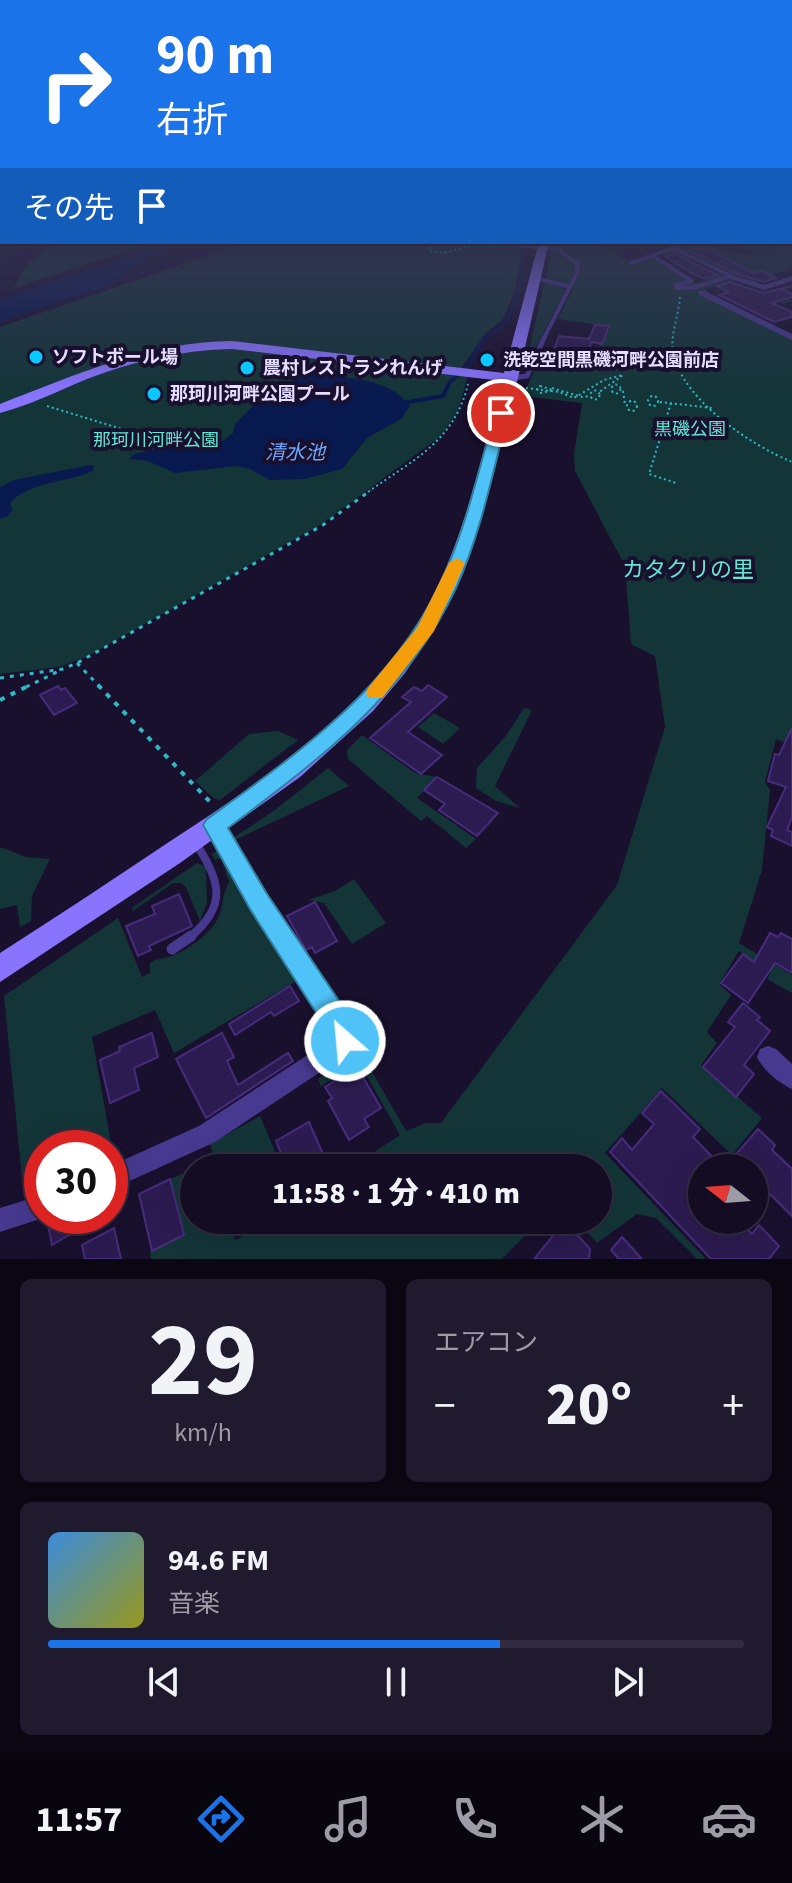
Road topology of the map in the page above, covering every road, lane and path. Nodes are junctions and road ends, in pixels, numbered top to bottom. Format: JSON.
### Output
{"nodes":[{"id":1,"x":535,"y":278,"type":"edge"},
{"id":2,"x":538,"y":279,"type":"edge"},
{"id":3,"x":573,"y":279,"type":"edge"},
{"id":4,"x":688,"y":279,"type":"edge"},
{"id":5,"x":722,"y":279,"type":"edge"},
{"id":6,"x":739,"y":279,"type":"edge"},
{"id":7,"x":790,"y":279,"type":"edge"},
{"id":8,"x":570,"y":287,"type":"junction"},
{"id":9,"x":704,"y":294,"type":"joint"},
{"id":10,"x":792,"y":337,"type":"edge"},
{"id":11,"x":471,"y":373,"type":"junction"},
{"id":12,"x":511,"y":378,"type":"junction"},
{"id":13,"x":552,"y":388,"type":"junction"},
{"id":14,"x":537,"y":389,"type":"junction"},
{"id":15,"x":599,"y":393,"type":"junction"},
{"id":16,"x":671,"y":403,"type":"junction"},
{"id":17,"x":39,"y":404,"type":"dead end"},
{"id":18,"x":625,"y":405,"type":"junction"},
{"id":19,"x":637,"y":405,"type":"junction"},
{"id":20,"x":712,"y":408,"type":"junction"},
{"id":21,"x":0,"y":409,"type":"edge"},
{"id":22,"x":133,"y":439,"type":"dead end"},
{"id":23,"x":792,"y":462,"type":"edge"},
{"id":24,"x":676,"y":483,"type":"dead end"},
{"id":25,"x":77,"y":663,"type":"junction"},
{"id":26,"x":63,"y":669,"type":"junction"},
{"id":27,"x":0,"y":678,"type":"edge"},
{"id":28,"x":0,"y":700,"type":"edge"},
{"id":29,"x":220,"y":822,"type":"junction"},
{"id":30,"x":194,"y":840,"type":"junction"},
{"id":31,"x":172,"y":949,"type":"dead end"},
{"id":32,"x":0,"y":969,"type":"edge"},
{"id":33,"x":768,"y":1057,"type":"dead end"},
{"id":34,"x":792,"y":1078,"type":"edge"},
{"id":35,"x":128,"y":1170,"type":"edge"},
{"id":36,"x":24,"y":1213,"type":"edge"},
{"id":37,"x":0,"y":1220,"type":"edge"}],
"edges":[{"from":1,"to":12,"type":"street"},
{"from":2,"to":8,"type":"lane"},
{"from":3,"to":8,"type":"lane"},
{"from":4,"to":5,"type":"lane"},
{"from":6,"to":7,"type":"street"},
{"from":8,"to":12,"type":"lane"},
{"from":9,"to":10,"type":"street"},
{"from":9,"to":20,"type":"path"},
{"from":11,"to":12,"type":"street"},
{"from":11,"to":21,"type":"street"},
{"from":11,"to":25,"type":"path"},
{"from":12,"to":29,"type":"street"},
{"from":13,"to":14,"type":"path","bridge":true},
{"from":13,"to":14,"type":"path","bridge":true},
{"from":13,"to":15,"type":"path","bridge":true},
{"from":14,"to":15,"type":"path"},
{"from":15,"to":18,"type":"path"},
{"from":16,"to":19,"type":"path"},
{"from":16,"to":20,"type":"path"},
{"from":16,"to":24,"type":"path"},
{"from":17,"to":22,"type":"path"},
{"from":18,"to":19,"type":"path"},
{"from":18,"to":19,"type":"path"},
{"from":20,"to":23,"type":"path"},
{"from":25,"to":26,"type":"path"},
{"from":25,"to":29,"type":"path"},
{"from":26,"to":27,"type":"path"},
{"from":26,"to":28,"type":"path"},
{"from":29,"to":30,"type":"street"},
{"from":29,"to":35,"type":"street"},
{"from":30,"to":31,"type":"lane"},
{"from":30,"to":32,"type":"street"},
{"from":33,"to":34,"type":"street"},
{"from":36,"to":37,"type":"street"}]}
